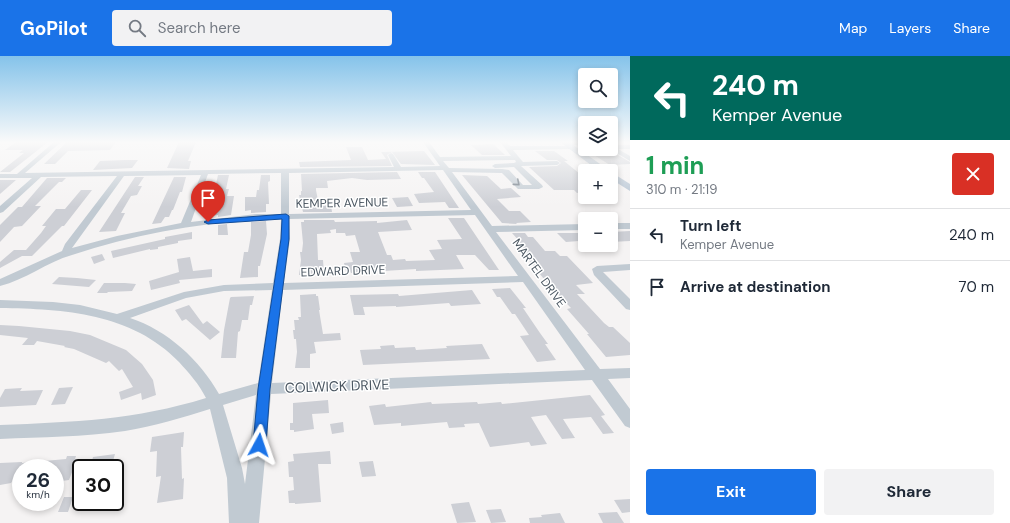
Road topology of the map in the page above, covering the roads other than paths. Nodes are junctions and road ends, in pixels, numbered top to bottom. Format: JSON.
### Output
{"nodes":[{"id":1,"x":32,"y":164,"type":"edge"},
{"id":2,"x":396,"y":164,"type":"edge"},
{"id":3,"x":484,"y":164,"type":"edge"},
{"id":4,"x":511,"y":164,"type":"edge"},
{"id":5,"x":519,"y":164,"type":"edge"},
{"id":6,"x":443,"y":166,"type":"junction"},
{"id":7,"x":496,"y":168,"type":"junction"},
{"id":8,"x":399,"y":169,"type":"junction"},
{"id":9,"x":285,"y":171,"type":"junction"},
{"id":10,"x":205,"y":173,"type":"junction"},
{"id":11,"x":122,"y":174,"type":"junction"},
{"id":12,"x":0,"y":176,"type":"edge"},
{"id":13,"x":18,"y":176,"type":"junction"},
{"id":14,"x":38,"y":176,"type":"junction"},
{"id":15,"x":618,"y":179,"type":"edge"},
{"id":16,"x":627,"y":185,"type":"edge"},
{"id":17,"x":0,"y":210,"type":"edge"},
{"id":18,"x":478,"y":212,"type":"junction"},
{"id":19,"x":286,"y":216,"type":"junction"},
{"id":20,"x":185,"y":225,"type":"junction"},
{"id":21,"x":618,"y":226,"type":"edge"},
{"id":22,"x":630,"y":226,"type":"edge"},
{"id":23,"x":578,"y":227,"type":"edge"},
{"id":24,"x":490,"y":229,"type":"junction"},
{"id":25,"x":67,"y":253,"type":"junction"},
{"id":26,"x":630,"y":267,"type":"edge"},
{"id":27,"x":526,"y":279,"type":"junction"},
{"id":28,"x":0,"y":283,"type":"edge"},
{"id":29,"x":277,"y":286,"type":"junction"},
{"id":30,"x":0,"y":304,"type":"edge"},
{"id":31,"x":630,"y":306,"type":"edge"},
{"id":32,"x":118,"y":318,"type":"junction"},
{"id":33,"x":630,"y":372,"type":"edge"},
{"id":34,"x":596,"y":374,"type":"junction"},
{"id":35,"x":264,"y":389,"type":"junction"},
{"id":36,"x":215,"y":401,"type":"junction"},
{"id":37,"x":630,"y":420,"type":"edge"},
{"id":38,"x":0,"y":432,"type":"edge"},
{"id":39,"x":238,"y":523,"type":"edge"},
{"id":40,"x":250,"y":523,"type":"edge"}],
"edges":[{"from":1,"to":13,"type":"street"},
{"from":2,"to":8,"type":"street"},
{"from":3,"to":6,"type":"street"},
{"from":4,"to":7,"type":"street"},
{"from":7,"to":5,"type":"street","one_way":true},
{"from":6,"to":7,"type":"street"},
{"from":6,"to":7,"type":"street"},
{"from":6,"to":8,"type":"street"},
{"from":6,"to":18,"type":"street","name":"MARTEL DRIVE"},
{"from":8,"to":9,"type":"street"},
{"from":9,"to":10,"type":"street"},
{"from":9,"to":19,"type":"street"},
{"from":10,"to":11,"type":"street"},
{"from":10,"to":20,"type":"street"},
{"from":11,"to":14,"type":"street"},
{"from":11,"to":25,"type":"street"},
{"from":12,"to":13,"type":"street"},
{"from":13,"to":14,"type":"street"},
{"from":14,"to":17,"type":"street"},
{"from":15,"to":16,"type":"main road"},
{"from":18,"to":19,"type":"street","name":"KEMPER AVENUE"},
{"from":18,"to":24,"type":"street","name":"MARTEL DRIVE"},
{"from":19,"to":20,"type":"street","name":"KEMPER AVENUE"},
{"from":19,"to":29,"type":"street"},
{"from":20,"to":25,"type":"street","name":"KEMPER AVENUE"},
{"from":21,"to":22,"type":"street"},
{"from":23,"to":24,"type":"street"},
{"from":24,"to":27,"type":"street","name":"MARTEL DRIVE"},
{"from":25,"to":28,"type":"street","name":"KEMPER AVENUE"},
{"from":26,"to":31,"type":"street"},
{"from":27,"to":29,"type":"street","name":"EDWARD DRIVE"},
{"from":27,"to":34,"type":"street","name":"MARTEL DRIVE"},
{"from":29,"to":32,"type":"street","name":"EDWARD DRIVE"},
{"from":29,"to":35,"type":"street"},
{"from":30,"to":32,"type":"street"},
{"from":32,"to":36,"type":"street"},
{"from":33,"to":34,"type":"street","name":"COLWICK DRIVE"},
{"from":34,"to":35,"type":"street","name":"COLWICK DRIVE"},
{"from":34,"to":37,"type":"street","name":"MARTEL DRIVE"},
{"from":35,"to":36,"type":"street","name":"COLWICK DRIVE"},
{"from":35,"to":40,"type":"street"},
{"from":36,"to":38,"type":"street","name":"COLWICK DRIVE"},
{"from":36,"to":39,"type":"street"}]}
